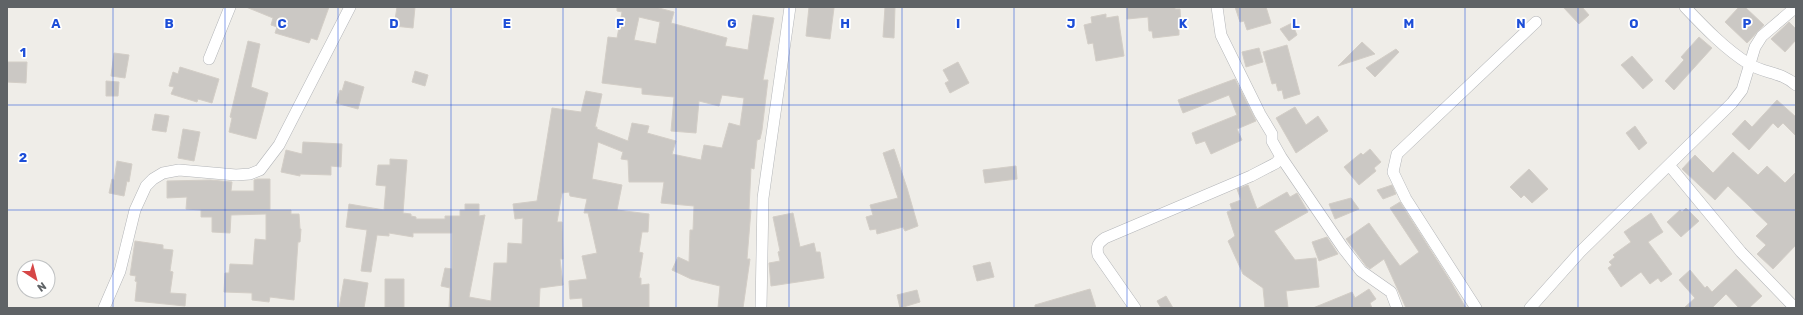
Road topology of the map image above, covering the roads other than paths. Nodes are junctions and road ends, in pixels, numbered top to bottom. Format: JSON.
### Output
{"nodes":[{"id":1,"x":230,"y":7,"type":"edge"},
{"id":2,"x":350,"y":7,"type":"edge"},
{"id":3,"x":790,"y":7,"type":"edge"},
{"id":4,"x":1217,"y":7,"type":"edge"},
{"id":5,"x":1685,"y":7,"type":"edge"},
{"id":6,"x":1796,"y":7,"type":"edge"},
{"id":7,"x":1536,"y":22,"type":"dead end"},
{"id":8,"x":209,"y":60,"type":"dead end"},
{"id":9,"x":1750,"y":65,"type":"junction"},
{"id":10,"x":1796,"y":85,"type":"edge"},
{"id":11,"x":1281,"y":157,"type":"junction"},
{"id":12,"x":1670,"y":165,"type":"junction"},
{"id":13,"x":104,"y":308,"type":"edge"},
{"id":14,"x":761,"y":308,"type":"edge"},
{"id":15,"x":1135,"y":308,"type":"edge"},
{"id":16,"x":1397,"y":308,"type":"edge"},
{"id":17,"x":1476,"y":308,"type":"edge"},
{"id":18,"x":1530,"y":308,"type":"edge"},
{"id":19,"x":1794,"y":308,"type":"edge"}],
"edges":[{"from":1,"to":8,"type":"street"},
{"from":2,"to":13,"type":"street"},
{"from":3,"to":14,"type":"street"},
{"from":4,"to":11,"type":"street"},
{"from":5,"to":9,"type":"street"},
{"from":6,"to":9,"type":"street"},
{"from":7,"to":17,"type":"street"},
{"from":9,"to":10,"type":"street"},
{"from":9,"to":12,"type":"street"},
{"from":11,"to":15,"type":"street"},
{"from":11,"to":16,"type":"street"},
{"from":12,"to":18,"type":"street"},
{"from":12,"to":19,"type":"street"}]}
